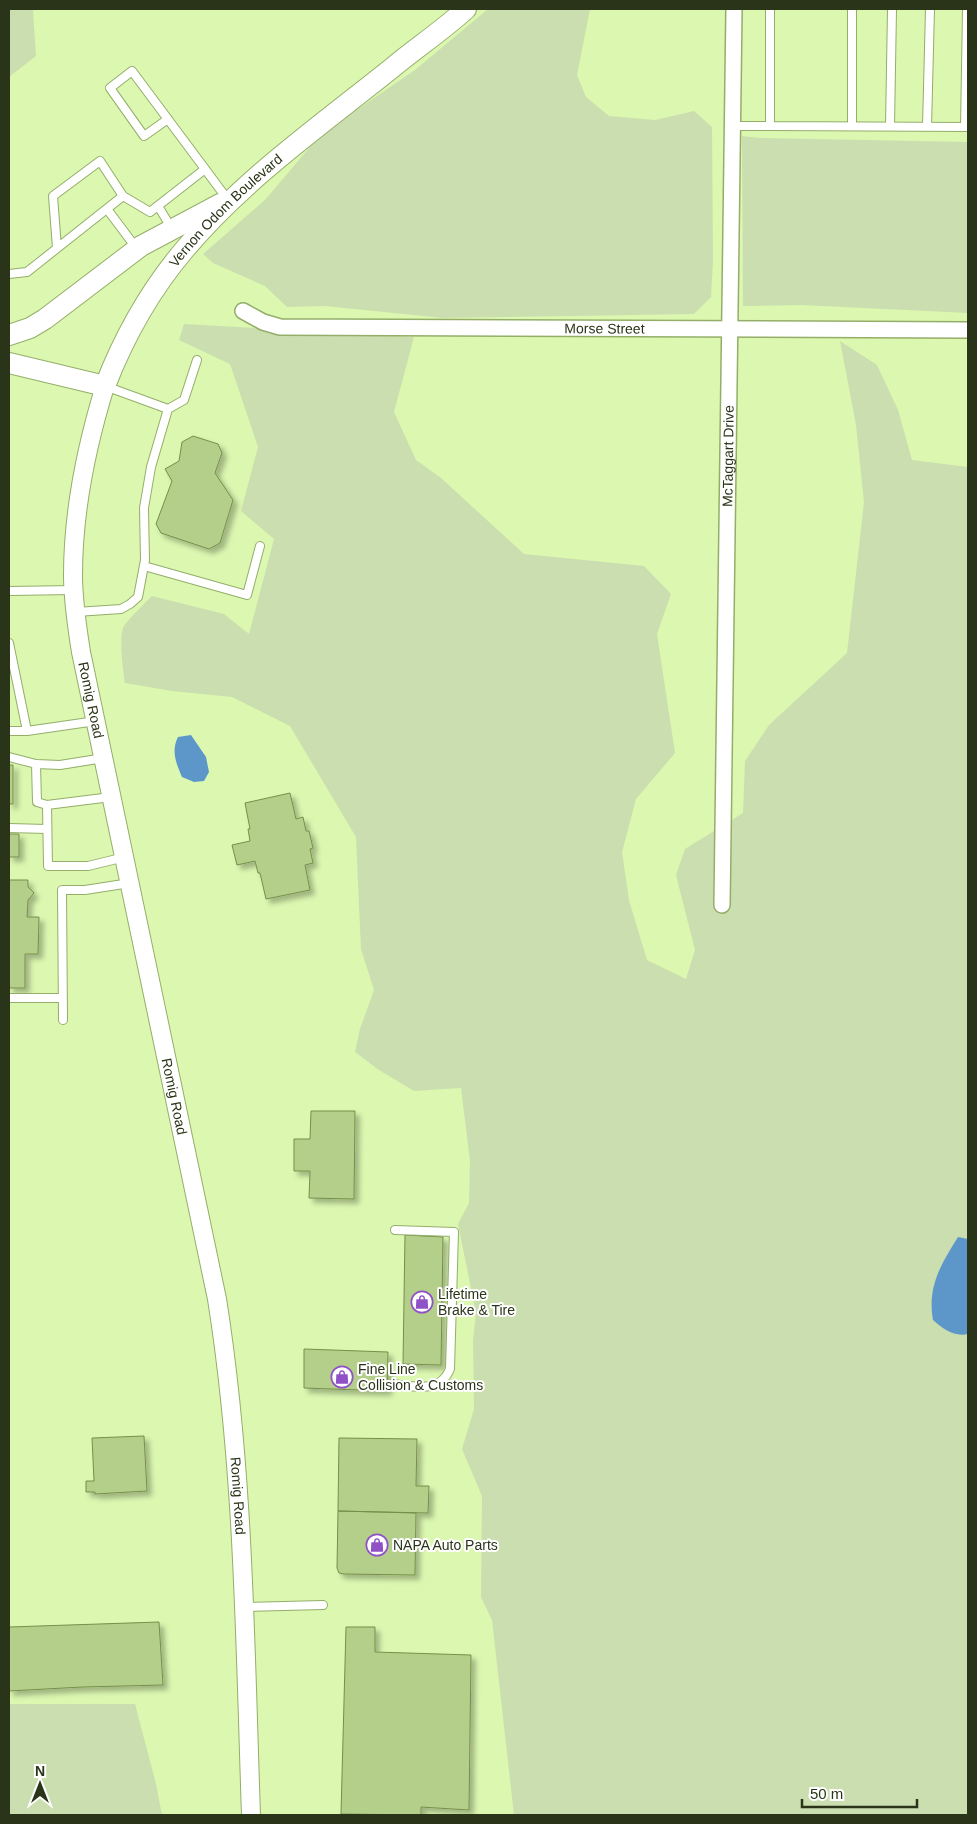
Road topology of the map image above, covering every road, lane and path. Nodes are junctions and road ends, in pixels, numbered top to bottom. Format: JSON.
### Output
{"nodes":[{"id":1,"x":466,"y":9,"type":"edge"},
{"id":2,"x":734,"y":9,"type":"edge"},
{"id":3,"x":770,"y":9,"type":"edge"},
{"id":4,"x":852,"y":9,"type":"edge"},
{"id":5,"x":892,"y":9,"type":"edge"},
{"id":6,"x":930,"y":9,"type":"edge"},
{"id":7,"x":966,"y":9,"type":"edge"},
{"id":8,"x":168,"y":119,"type":"junction"},
{"id":9,"x":732,"y":126,"type":"junction"},
{"id":10,"x":770,"y":126,"type":"junction"},
{"id":11,"x":852,"y":126,"type":"junction"},
{"id":12,"x":890,"y":126,"type":"junction"},
{"id":13,"x":928,"y":127,"type":"junction"},
{"id":14,"x":966,"y":127,"type":"edge"},
{"id":15,"x":205,"y":169,"type":"junction"},
{"id":16,"x":123,"y":196,"type":"junction"},
{"id":17,"x":231,"y":198,"type":"junction"},
{"id":18,"x":158,"y":206,"type":"junction"},
{"id":19,"x":107,"y":209,"type":"junction"},
{"id":20,"x":172,"y":229,"type":"junction"},
{"id":21,"x":57,"y":248,"type":"junction"},
{"id":22,"x":137,"y":249,"type":"junction"},
{"id":23,"x":9,"y":274,"type":"edge"},
{"id":24,"x":243,"y":311,"type":"dead end"},
{"id":25,"x":730,"y":328,"type":"junction"},
{"id":26,"x":968,"y":330,"type":"edge"},
{"id":27,"x":9,"y":335,"type":"edge"},
{"id":28,"x":197,"y":360,"type":"dead end"},
{"id":29,"x":9,"y":363,"type":"edge"},
{"id":30,"x":105,"y":386,"type":"junction"},
{"id":31,"x":168,"y":408,"type":"junction"},
{"id":32,"x":260,"y":546,"type":"dead end"},
{"id":33,"x":144,"y":566,"type":"junction"},
{"id":34,"x":74,"y":590,"type":"junction"},
{"id":35,"x":9,"y":591,"type":"edge"},
{"id":36,"x":76,"y":612,"type":"junction"},
{"id":37,"x":9,"y":643,"type":"edge"},
{"id":38,"x":96,"y":721,"type":"junction"},
{"id":39,"x":9,"y":731,"type":"edge"},
{"id":40,"x":27,"y":732,"type":"junction"},
{"id":41,"x":9,"y":757,"type":"edge"},
{"id":42,"x":104,"y":758,"type":"junction"},
{"id":43,"x":36,"y":764,"type":"junction"},
{"id":44,"x":112,"y":797,"type":"junction"},
{"id":45,"x":47,"y":805,"type":"junction"},
{"id":46,"x":9,"y":828,"type":"edge"},
{"id":47,"x":47,"y":828,"type":"junction"},
{"id":48,"x":124,"y":857,"type":"junction"},
{"id":49,"x":130,"y":883,"type":"junction"},
{"id":50,"x":722,"y":905,"type":"dead end"},
{"id":51,"x":9,"y":998,"type":"edge"},
{"id":52,"x":62,"y":998,"type":"junction"},
{"id":53,"x":63,"y":1020,"type":"dead end"},
{"id":54,"x":395,"y":1230,"type":"dead end"},
{"id":55,"x":392,"y":1384,"type":"dead end"},
{"id":56,"x":323,"y":1605,"type":"dead end"},
{"id":57,"x":243,"y":1607,"type":"junction"},
{"id":58,"x":251,"y":1815,"type":"edge"}],
"edges":[{"from":1,"to":17,"type":"main road","name":"Vernon Odom Boulevard"},
{"from":2,"to":9,"type":"street","name":"McTaggart Drive"},
{"from":3,"to":10,"type":"lane"},
{"from":4,"to":11,"type":"lane"},
{"from":5,"to":12,"type":"lane"},
{"from":6,"to":13,"type":"lane"},
{"from":7,"to":14,"type":"lane"},
{"from":8,"to":8,"type":"lane"},
{"from":8,"to":15,"type":"lane"},
{"from":9,"to":10,"type":"lane"},
{"from":9,"to":25,"type":"street","name":"McTaggart Drive"},
{"from":10,"to":11,"type":"lane"},
{"from":11,"to":12,"type":"lane"},
{"from":12,"to":13,"type":"lane"},
{"from":13,"to":14,"type":"lane"},
{"from":15,"to":17,"type":"lane"},
{"from":15,"to":18,"type":"lane"},
{"from":16,"to":18,"type":"lane"},
{"from":16,"to":19,"type":"lane"},
{"from":16,"to":21,"type":"lane"},
{"from":17,"to":20,"type":"main road"},
{"from":17,"to":30,"type":"main road","name":"Vernon Odom Boulevard"},
{"from":18,"to":20,"type":"lane"},
{"from":19,"to":21,"type":"lane"},
{"from":19,"to":22,"type":"lane"},
{"from":20,"to":22,"type":"main road"},
{"from":21,"to":23,"type":"lane"},
{"from":22,"to":27,"type":"main road"},
{"from":24,"to":25,"type":"street","name":"Morse Street"},
{"from":25,"to":26,"type":"street","name":"Morse Street"},
{"from":25,"to":50,"type":"street","name":"McTaggart Drive"},
{"from":28,"to":31,"type":"lane"},
{"from":29,"to":30,"type":"main road"},
{"from":30,"to":31,"type":"lane"},
{"from":30,"to":34,"type":"street","name":"Romig Road"},
{"from":31,"to":33,"type":"lane"},
{"from":32,"to":33,"type":"lane"},
{"from":33,"to":36,"type":"lane"},
{"from":34,"to":35,"type":"lane"},
{"from":34,"to":36,"type":"street","name":"Romig Road"},
{"from":36,"to":38,"type":"street","name":"Romig Road"},
{"from":37,"to":40,"type":"lane"},
{"from":38,"to":40,"type":"lane"},
{"from":38,"to":42,"type":"street","name":"Romig Road"},
{"from":39,"to":40,"type":"lane"},
{"from":41,"to":43,"type":"lane"},
{"from":42,"to":43,"type":"lane"},
{"from":42,"to":44,"type":"street","name":"Romig Road"},
{"from":43,"to":45,"type":"lane"},
{"from":44,"to":45,"type":"lane"},
{"from":44,"to":48,"type":"street","name":"Romig Road"},
{"from":45,"to":47,"type":"lane"},
{"from":46,"to":47,"type":"lane"},
{"from":47,"to":48,"type":"lane"},
{"from":48,"to":49,"type":"street","name":"Romig Road"},
{"from":49,"to":52,"type":"lane"},
{"from":49,"to":57,"type":"street","name":"Romig Road"},
{"from":51,"to":52,"type":"lane"},
{"from":52,"to":53,"type":"lane"},
{"from":54,"to":55,"type":"lane"},
{"from":56,"to":57,"type":"lane"},
{"from":57,"to":58,"type":"street","name":"Romig Road"}]}
